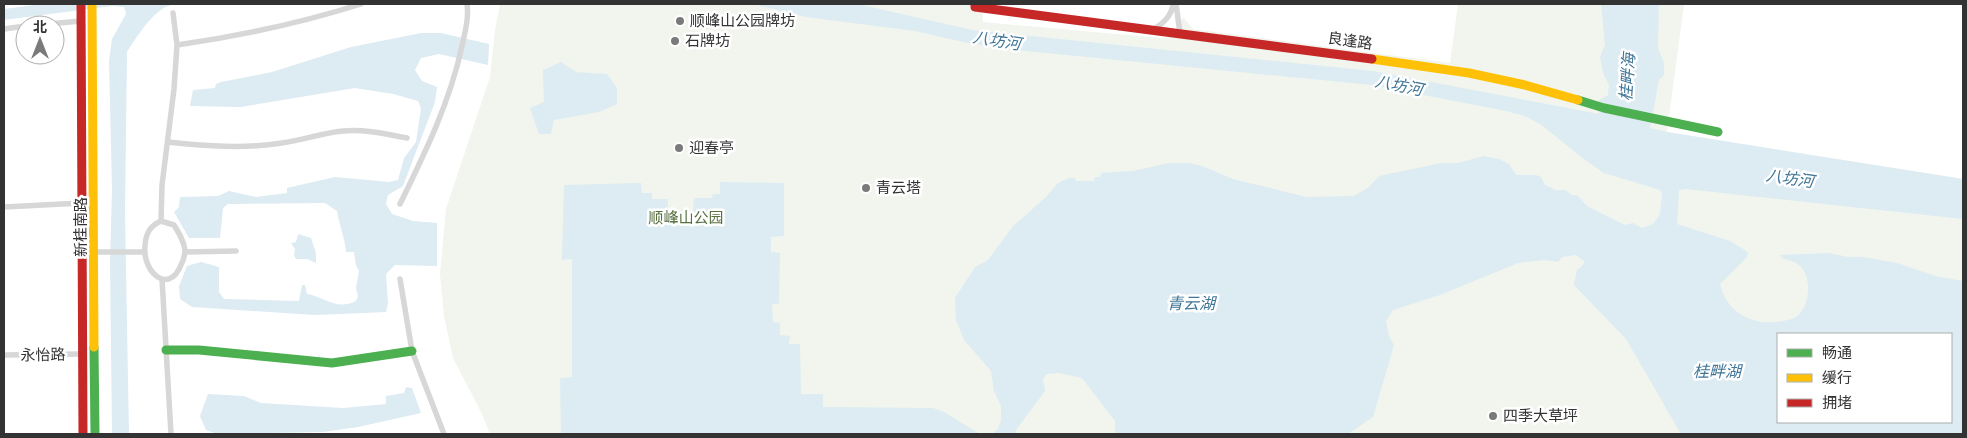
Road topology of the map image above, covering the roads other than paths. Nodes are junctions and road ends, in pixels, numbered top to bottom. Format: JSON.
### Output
{"nodes":[{"id":1,"x":81,"y":4,"type":"edge"},
{"id":2,"x":92,"y":4,"type":"edge"},
{"id":3,"x":361,"y":4,"type":"edge"},
{"id":4,"x":467,"y":4,"type":"edge"},
{"id":5,"x":975,"y":4,"type":"edge"},
{"id":6,"x":1175,"y":4,"type":"edge"},
{"id":7,"x":173,"y":13,"type":"dead end"},
{"id":8,"x":81,"y":21,"type":"junction"},
{"id":9,"x":65,"y":22,"type":"edge"},
{"id":10,"x":1154,"y":29,"type":"junction"},
{"id":11,"x":1180,"y":33,"type":"junction"},
{"id":12,"x":177,"y":46,"type":"junction"},
{"id":13,"x":1718,"y":132,"type":"dead end"},
{"id":14,"x":407,"y":138,"type":"dead end"},
{"id":15,"x":168,"y":142,"type":"junction"},
{"id":16,"x":82,"y":203,"type":"junction"},
{"id":17,"x":400,"y":204,"type":"dead end"},
{"id":18,"x":4,"y":206,"type":"edge"},
{"id":19,"x":161,"y":221,"type":"junction"},
{"id":20,"x":236,"y":251,"type":"dead end"},
{"id":21,"x":95,"y":252,"type":"junction"},
{"id":22,"x":144,"y":252,"type":"junction"},
{"id":23,"x":185,"y":252,"type":"junction"},
{"id":24,"x":162,"y":279,"type":"junction"},
{"id":25,"x":400,"y":279,"type":"dead end"},
{"id":26,"x":166,"y":350,"type":"junction"},
{"id":27,"x":412,"y":351,"type":"junction"},
{"id":28,"x":83,"y":354,"type":"junction"},
{"id":29,"x":4,"y":355,"type":"edge"},
{"id":30,"x":83,"y":434,"type":"edge"},
{"id":31,"x":95,"y":434,"type":"edge"},
{"id":32,"x":171,"y":434,"type":"edge"},
{"id":33,"x":444,"y":434,"type":"edge"}],
"edges":[{"from":1,"to":8,"type":"street","name":"新桂南路"},
{"from":2,"to":21,"type":"street","name":"新桂南路"},
{"from":3,"to":12,"type":"street"},
{"from":4,"to":17,"type":"street"},
{"from":5,"to":10,"type":"street","name":"良逢路"},
{"from":6,"to":10,"type":"street"},
{"from":6,"to":11,"type":"street"},
{"from":7,"to":12,"type":"street"},
{"from":8,"to":9,"type":"street"},
{"from":8,"to":16,"type":"street","name":"新桂南路"},
{"from":10,"to":11,"type":"street","name":"良逢路"},
{"from":11,"to":13,"type":"street","name":"良逢路"},
{"from":12,"to":15,"type":"street"},
{"from":14,"to":15,"type":"street"},
{"from":15,"to":19,"type":"street"},
{"from":16,"to":18,"type":"street"},
{"from":16,"to":28,"type":"street","name":"新桂南路"},
{"from":19,"to":22,"type":"street"},
{"from":19,"to":23,"type":"street"},
{"from":20,"to":23,"type":"street"},
{"from":21,"to":22,"type":"street"},
{"from":21,"to":31,"type":"street","name":"新桂南路"},
{"from":22,"to":24,"type":"street"},
{"from":23,"to":24,"type":"street"},
{"from":24,"to":26,"type":"street"},
{"from":25,"to":27,"type":"street"},
{"from":26,"to":27,"type":"street"},
{"from":26,"to":32,"type":"street"},
{"from":27,"to":33,"type":"street"},
{"from":28,"to":29,"type":"street","name":"永怡路"},
{"from":28,"to":30,"type":"street","name":"新桂南路"}]}
